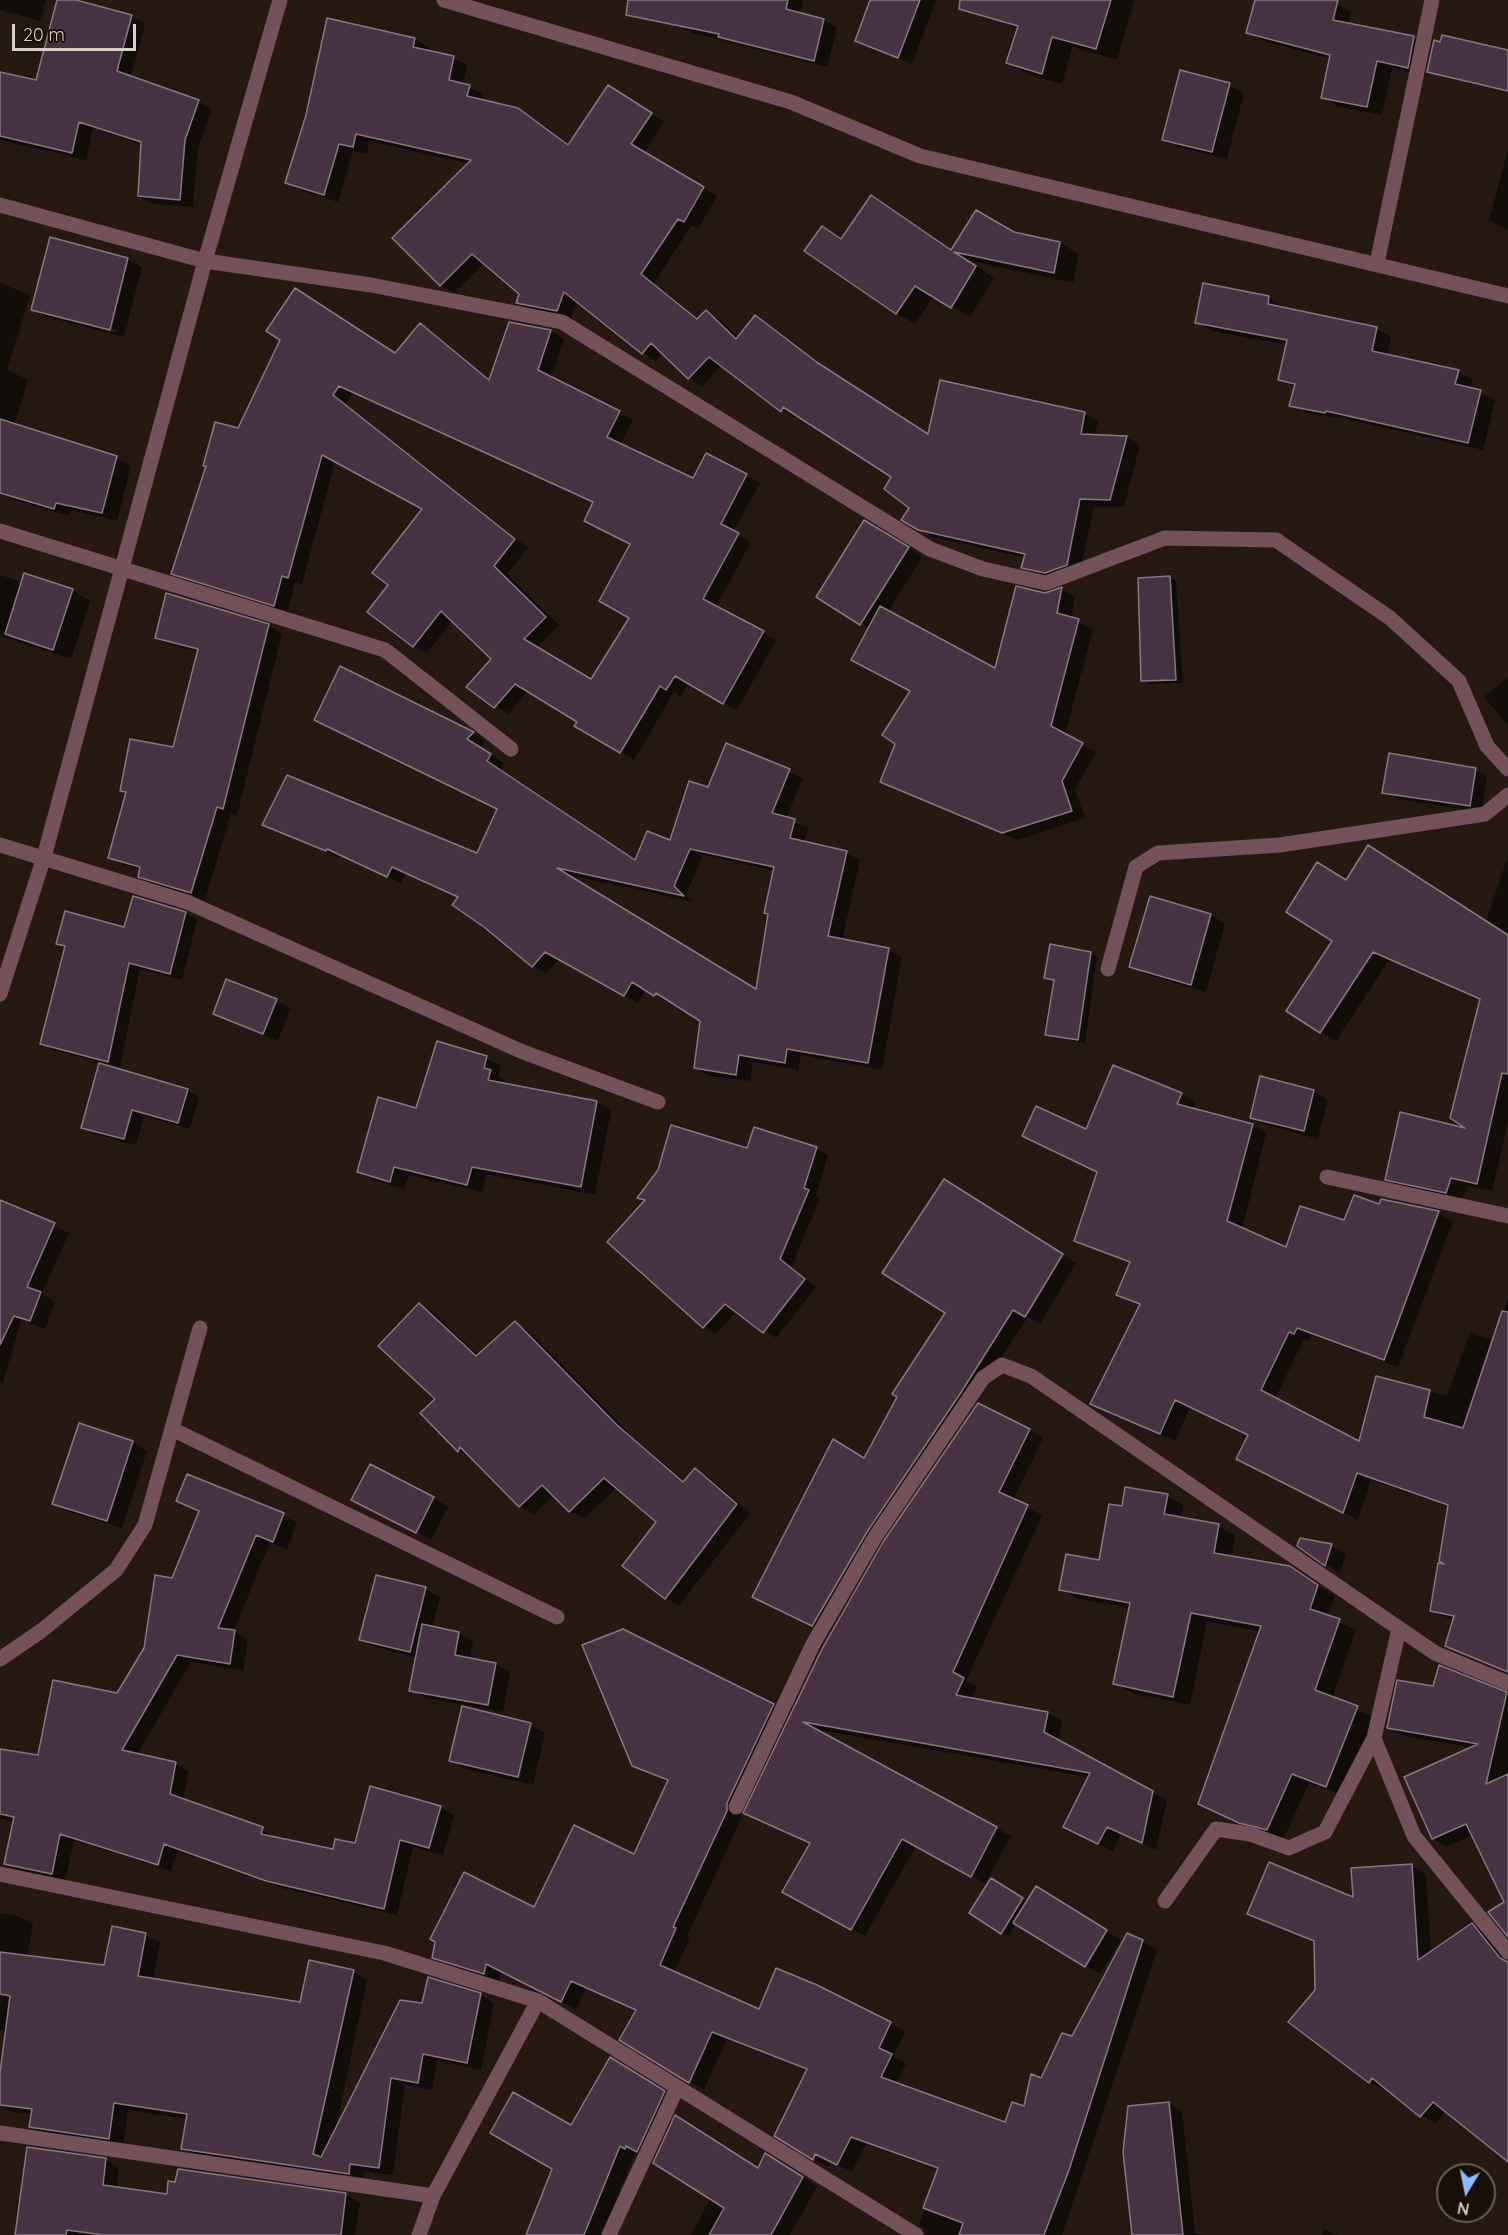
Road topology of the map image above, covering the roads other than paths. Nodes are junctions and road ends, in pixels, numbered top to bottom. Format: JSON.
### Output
{"nodes":[{"id":1,"x":280,"y":0,"type":"edge"},
{"id":2,"x":444,"y":0,"type":"edge"},
{"id":3,"x":1432,"y":0,"type":"edge"},
{"id":4,"x":0,"y":205,"type":"edge"},
{"id":5,"x":205,"y":261,"type":"junction"},
{"id":6,"x":1377,"y":263,"type":"junction"},
{"id":7,"x":1508,"y":296,"type":"edge"},
{"id":8,"x":0,"y":531,"type":"edge"},
{"id":9,"x":121,"y":567,"type":"junction"},
{"id":10,"x":511,"y":749,"type":"dead end"},
{"id":11,"x":1508,"y":769,"type":"edge"},
{"id":12,"x":1508,"y":795,"type":"edge"},
{"id":13,"x":0,"y":845,"type":"edge"},
{"id":14,"x":44,"y":857,"type":"junction"},
{"id":15,"x":1108,"y":969,"type":"dead end"},
{"id":16,"x":0,"y":994,"type":"edge"},
{"id":17,"x":658,"y":1102,"type":"dead end"},
{"id":18,"x":1327,"y":1177,"type":"dead end"},
{"id":19,"x":1508,"y":1216,"type":"edge"},
{"id":20,"x":200,"y":1328,"type":"dead end"},
{"id":21,"x":172,"y":1429,"type":"junction"},
{"id":22,"x":557,"y":1617,"type":"dead end"},
{"id":23,"x":1400,"y":1629,"type":"junction"},
{"id":24,"x":0,"y":1659,"type":"edge"},
{"id":25,"x":1508,"y":1683,"type":"edge"},
{"id":26,"x":1374,"y":1738,"type":"junction"},
{"id":27,"x":736,"y":1807,"type":"dead end"},
{"id":28,"x":0,"y":1874,"type":"edge"},
{"id":29,"x":1165,"y":1901,"type":"dead end"},
{"id":30,"x":1508,"y":1952,"type":"edge"},
{"id":31,"x":538,"y":2001,"type":"junction"},
{"id":32,"x":677,"y":2088,"type":"junction"},
{"id":33,"x":0,"y":2133,"type":"edge"},
{"id":34,"x":433,"y":2196,"type":"junction"},
{"id":35,"x":419,"y":2235,"type":"edge"},
{"id":36,"x":609,"y":2235,"type":"edge"},
{"id":37,"x":916,"y":2235,"type":"edge"}],
"edges":[{"from":1,"to":5,"type":"street"},
{"from":2,"to":6,"type":"street"},
{"from":3,"to":6,"type":"street"},
{"from":4,"to":5,"type":"street"},
{"from":5,"to":9,"type":"street"},
{"from":5,"to":11,"type":"street"},
{"from":6,"to":7,"type":"street"},
{"from":8,"to":9,"type":"street"},
{"from":9,"to":10,"type":"street"},
{"from":9,"to":14,"type":"street"},
{"from":12,"to":15,"type":"street"},
{"from":13,"to":14,"type":"street"},
{"from":14,"to":16,"type":"street"},
{"from":14,"to":17,"type":"street"},
{"from":18,"to":19,"type":"street"},
{"from":20,"to":21,"type":"street"},
{"from":21,"to":22,"type":"street"},
{"from":21,"to":24,"type":"street"},
{"from":23,"to":25,"type":"street"},
{"from":23,"to":26,"type":"street"},
{"from":23,"to":27,"type":"street"},
{"from":26,"to":29,"type":"street"},
{"from":26,"to":30,"type":"street"},
{"from":28,"to":31,"type":"street"},
{"from":31,"to":32,"type":"street"},
{"from":31,"to":34,"type":"street"},
{"from":32,"to":36,"type":"street"},
{"from":32,"to":37,"type":"street"},
{"from":33,"to":34,"type":"street"},
{"from":34,"to":35,"type":"street"}]}
